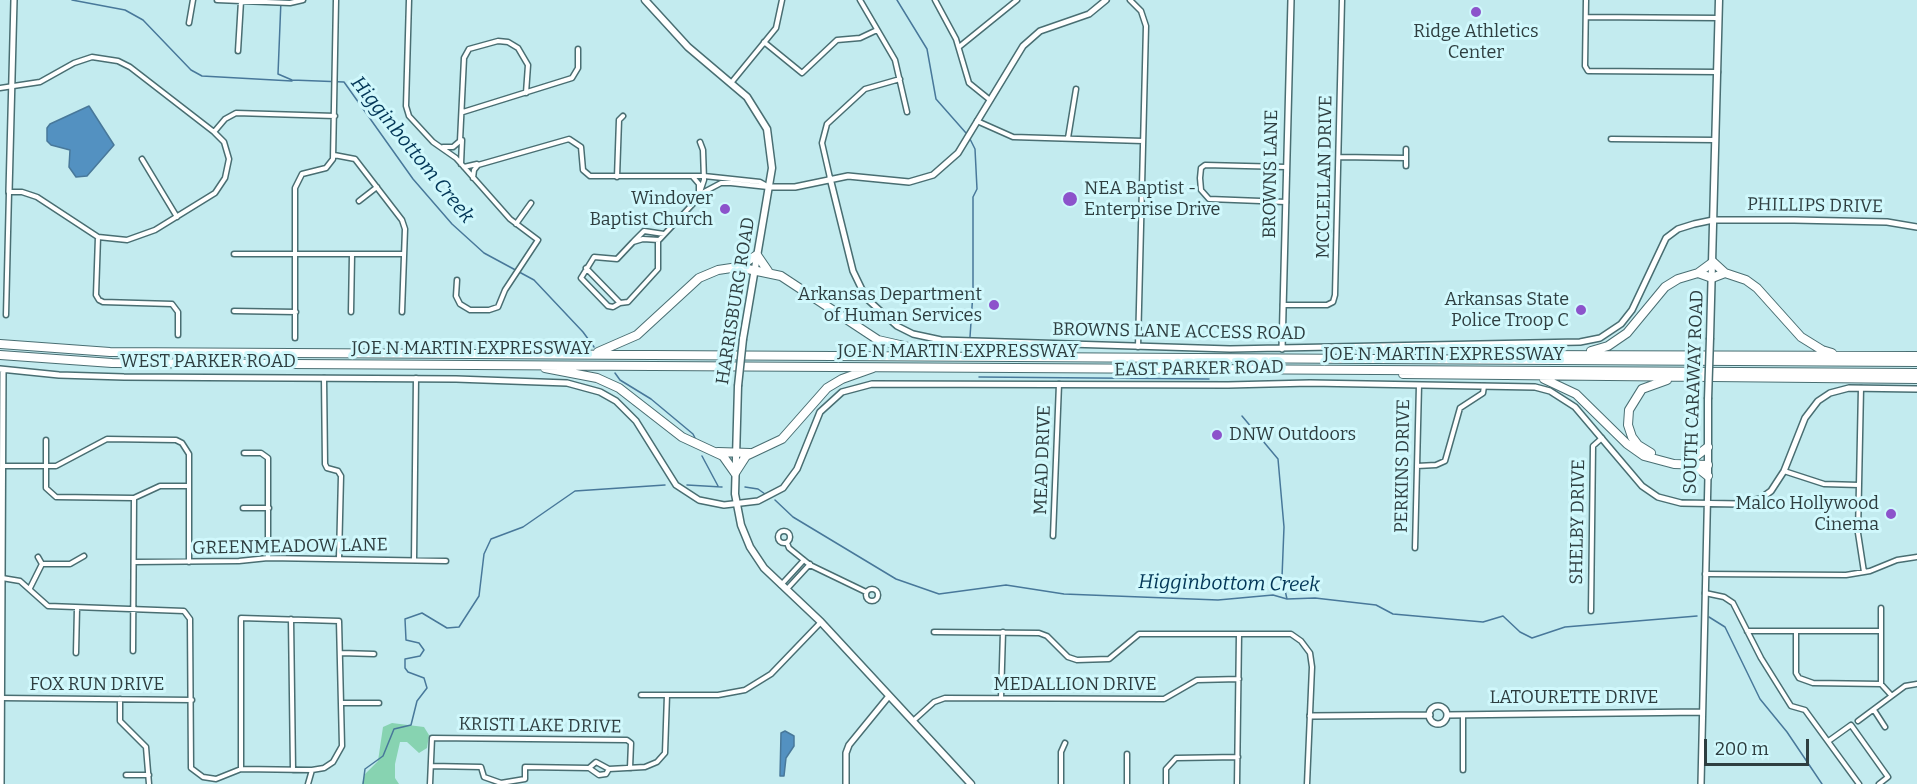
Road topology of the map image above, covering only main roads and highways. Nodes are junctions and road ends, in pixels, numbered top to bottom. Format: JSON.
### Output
{"nodes":[{"id":1,"x":645,"y":0,"type":"edge"},
{"id":2,"x":1719,"y":0,"type":"edge"},
{"id":3,"x":757,"y":255,"type":"junction"},
{"id":4,"x":1713,"y":262,"type":"junction"},
{"id":5,"x":738,"y":267,"type":"junction"},
{"id":6,"x":755,"y":270,"type":"junction"},
{"id":7,"x":768,"y":272,"type":"junction"},
{"id":8,"x":1698,"y":273,"type":"junction"},
{"id":9,"x":1725,"y":273,"type":"junction"},
{"id":10,"x":1712,"y":278,"type":"junction"},
{"id":11,"x":0,"y":344,"type":"edge"},
{"id":12,"x":591,"y":354,"type":"junction"},
{"id":13,"x":1583,"y":354,"type":"junction"},
{"id":14,"x":0,"y":355,"type":"edge"},
{"id":15,"x":955,"y":356,"type":"junction"},
{"id":16,"x":1845,"y":356,"type":"junction"},
{"id":17,"x":1917,"y":356,"type":"edge"},
{"id":18,"x":1473,"y":359,"type":"junction"},
{"id":19,"x":1917,"y":362,"type":"edge"},
{"id":20,"x":526,"y":364,"type":"junction"},
{"id":21,"x":877,"y":366,"type":"junction"},
{"id":22,"x":1363,"y":369,"type":"junction"},
{"id":23,"x":1917,"y":373,"type":"edge"},
{"id":24,"x":1533,"y":376,"type":"junction"},
{"id":25,"x":1676,"y":377,"type":"junction"},
{"id":26,"x":1917,"y":379,"type":"edge"},
{"id":27,"x":1708,"y":447,"type":"junction"},
{"id":28,"x":715,"y":451,"type":"junction"},
{"id":29,"x":735,"y":452,"type":"junction"},
{"id":30,"x":752,"y":453,"type":"junction"},
{"id":31,"x":1693,"y":462,"type":"junction"},
{"id":32,"x":1708,"y":462,"type":"junction"},
{"id":33,"x":735,"y":473,"type":"junction"},
{"id":34,"x":1708,"y":476,"type":"joint"},
{"id":35,"x":971,"y":784,"type":"edge"}],
"edges":[{"from":1,"to":3,"type":"main road","name":"HARRISBURG ROAD"},
{"from":2,"to":4,"type":"main road","name":"SOUTH CARAWAY ROAD"},
{"from":3,"to":5,"type":"highway"},
{"from":3,"to":6,"type":"main road","name":"HARRISBURG ROAD"},
{"from":3,"to":7,"type":"highway"},
{"from":4,"to":8,"type":"highway"},
{"from":4,"to":9,"type":"highway"},
{"from":4,"to":10,"type":"main road","name":"SOUTH CARAWAY ROAD"},
{"from":5,"to":6,"type":"highway"},
{"from":5,"to":12,"type":"highway"},
{"from":6,"to":7,"type":"highway"},
{"from":6,"to":29,"type":"main road","name":"HARRISBURG ROAD","bridge":true},
{"from":7,"to":15,"type":"highway"},
{"from":8,"to":10,"type":"highway"},
{"from":8,"to":13,"type":"highway"},
{"from":9,"to":10,"type":"highway"},
{"from":9,"to":16,"type":"highway"},
{"from":10,"to":27,"type":"main road","name":"SOUTH CARAWAY ROAD","bridge":true},
{"from":11,"to":12,"type":"highway","name":"JOE N MARTIN EXPRESSWAY"},
{"from":12,"to":15,"type":"highway","name":"JOE N MARTIN EXPRESSWAY"},
{"from":13,"to":16,"type":"highway"},
{"from":13,"to":18,"type":"highway"},
{"from":14,"to":20,"type":"highway","name":"JOE N MARTIN EXPRESSWAY"},
{"from":15,"to":18,"type":"highway","name":"JOE N MARTIN EXPRESSWAY"},
{"from":16,"to":17,"type":"highway"},
{"from":18,"to":19,"type":"highway","name":"JOE N MARTIN EXPRESSWAY"},
{"from":20,"to":21,"type":"highway","name":"JOE N MARTIN EXPRESSWAY"},
{"from":20,"to":28,"type":"highway"},
{"from":21,"to":22,"type":"highway","name":"JOE N MARTIN EXPRESSWAY"},
{"from":21,"to":30,"type":"highway"},
{"from":22,"to":23,"type":"highway","name":"JOE N MARTIN EXPRESSWAY"},
{"from":22,"to":24,"type":"highway"},
{"from":24,"to":25,"type":"highway"},
{"from":24,"to":31,"type":"highway"},
{"from":25,"to":26,"type":"highway"},
{"from":25,"to":31,"type":"highway"},
{"from":27,"to":31,"type":"highway"},
{"from":27,"to":32,"type":"main road","name":"SOUTH CARAWAY ROAD"},
{"from":28,"to":29,"type":"highway"},
{"from":28,"to":33,"type":"highway"},
{"from":29,"to":30,"type":"highway"},
{"from":29,"to":33,"type":"main road","name":"HARRISBURG ROAD"},
{"from":30,"to":33,"type":"highway"},
{"from":31,"to":32,"type":"highway"},
{"from":31,"to":34,"type":"highway"},
{"from":32,"to":34,"type":"main road","name":"SOUTH CARAWAY ROAD"},
{"from":33,"to":35,"type":"main road","name":"HARRISBURG ROAD"}]}
